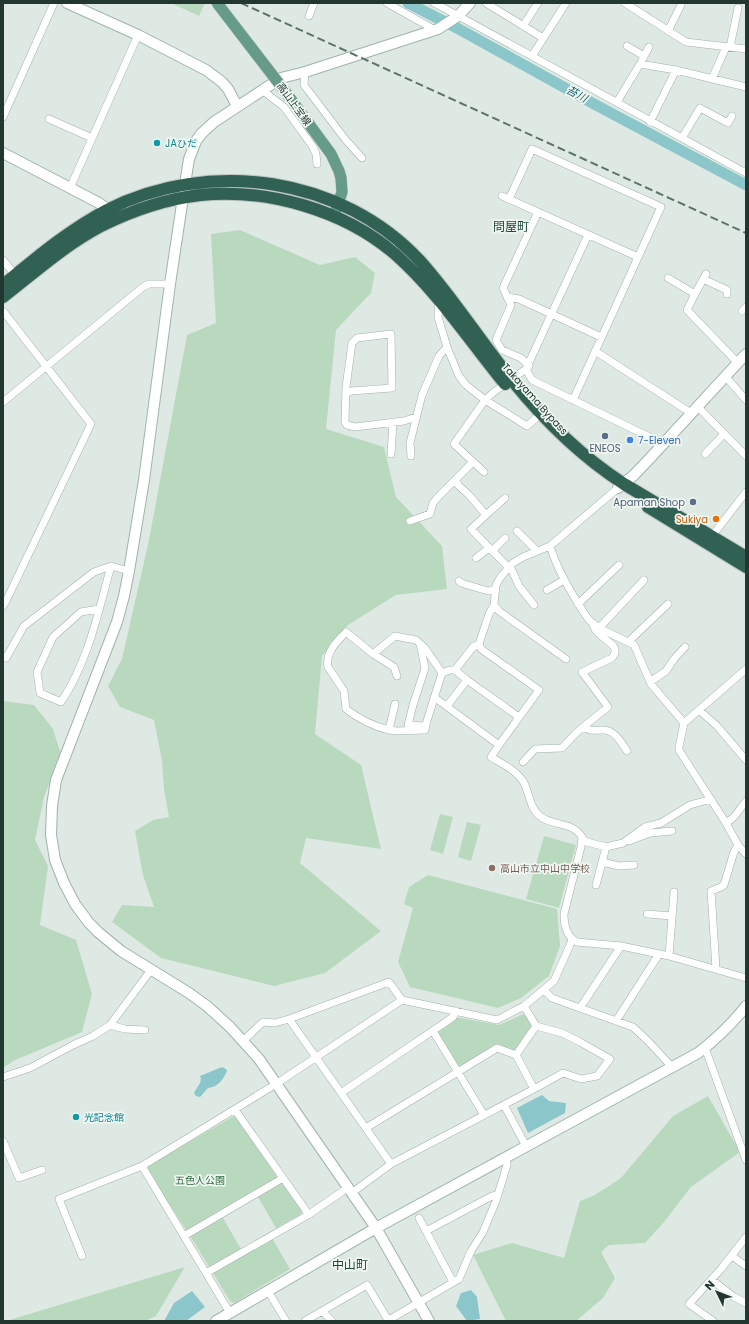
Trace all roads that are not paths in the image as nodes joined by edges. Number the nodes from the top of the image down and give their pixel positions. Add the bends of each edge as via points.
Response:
1 (54, 3) edge
2 (67, 3) edge
3 (217, 3) edge
4 (314, 3) edge
5 (387, 3) edge
6 (434, 3) edge
7 (470, 3) edge
8 (486, 3) edge
9 (538, 3) edge
10 (566, 3) edge
11 (625, 3) edge
12 (681, 5) dead end
13 (738, 8) dead end
14 (309, 16) dead end
15 (457, 17) junction
16 (523, 26) junction
17 (437, 30) junction
18 (668, 31) junction
19 (138, 35) junction
20 (543, 38) junction
21 (627, 46) dead end
22 (649, 46) dead end
23 (728, 47) junction
24 (746, 48) edge
25 (532, 56) junction
26 (644, 56) junction
27 (640, 64) junction
28 (676, 70) junction
29 (305, 72) junction
30 (712, 79) junction
31 (746, 87) edge
32 (262, 90) junction
33 (617, 102) junction
34 (237, 106) junction
35 (732, 116) dead end
36 (3, 117) edge
37 (49, 119) dead end
38 (650, 122) junction
39 (92, 138) junction
40 (682, 138) junction
41 (3, 153) edge
42 (362, 158) dead end
43 (317, 164) dead end
44 (746, 174) edge
45 (185, 184) junction
46 (70, 188) junction
47 (183, 198) junction
48 (338, 204) junction
49 (108, 210) junction
50 (538, 212) junction
51 (334, 216) junction
52 (588, 235) junction
53 (638, 257) junction
54 (3, 260) edge
55 (15, 275) junction
56 (668, 278) dead end
57 (170, 284) junction
58 (3, 285) edge
59 (694, 294) junction
60 (727, 294) dead end
61 (3, 297) edge
62 (507, 297) junction
63 (439, 300) junction
64 (3, 311) edge
65 (552, 315) junction
66 (601, 337) junction
67 (447, 347) junction
68 (595, 351) junction
69 (743, 360) edge
70 (47, 367) junction
71 (528, 367) junction
72 (726, 377) junction
73 (508, 382) junction
74 (346, 394) junction
75 (485, 400) junction
76 (573, 400) junction
77 (746, 400) edge
78 (3, 402) edge
79 (695, 410) junction
80 (416, 417) junction
81 (535, 419) junction
82 (393, 422) junction
83 (724, 434) junction
84 (664, 444) junction
85 (392, 454) dead end
86 (704, 454) dead end
87 (411, 456) dead end
88 (746, 456) edge
89 (473, 462) junction
90 (484, 472) dead end
91 (456, 480) junction
92 (621, 486) junction
93 (746, 492) edge
94 (505, 498) dead end
95 (486, 515) junction
96 (410, 521) dead end
97 (517, 531) dead end
98 (712, 536) junction
99 (504, 538) dead end
100 (550, 546) junction
101 (491, 550) junction
102 (537, 551) junction
103 (746, 557) edge
104 (476, 558) dead end
105 (619, 565) dead end
106 (111, 566) junction
107 (509, 567) junction
108 (746, 567) edge
109 (129, 571) junction
110 (564, 580) junction
111 (644, 580) dead end
112 (459, 581) dead end
113 (496, 590) junction
114 (547, 590) dead end
115 (578, 604) junction
116 (668, 604) dead end
117 (494, 605) junction
118 (534, 605) dead end
119 (3, 606) edge
120 (99, 608) junction
121 (593, 623) junction
122 (600, 627) junction
123 (628, 642) junction
124 (420, 644) junction
125 (478, 644) junction
126 (685, 648) dead end
127 (373, 654) junction
128 (3, 656) edge
129 (566, 659) dead end
130 (746, 669) edge
131 (455, 670) junction
132 (442, 673) junction
133 (397, 676) dead end
134 (467, 680) junction
135 (650, 682) junction
136 (434, 697) junction
137 (395, 704) dead end
138 (446, 706) junction
139 (699, 710) junction
140 (519, 717) junction
141 (684, 723) junction
142 (425, 726) junction
143 (584, 727) junction
144 (389, 730) junction
145 (499, 745) junction
146 (627, 750) dead end
147 (746, 760) edge
148 (523, 762) dead end
149 (711, 799) junction
150 (746, 801) edge
151 (726, 823) junction
152 (672, 831) dead end
153 (583, 840) junction
154 (623, 843) junction
155 (738, 845) junction
156 (606, 847) junction
157 (746, 854) edge
158 (602, 862) junction
159 (634, 865) dead end
160 (596, 885) dead end
161 (674, 892) dead end
162 (647, 914) dead end
163 (672, 916) junction
164 (572, 939) junction
165 (621, 946) junction
166 (659, 954) junction
167 (669, 956) junction
168 (716, 969) junction
169 (151, 970) junction
170 (746, 978) edge
171 (544, 990) junction
172 (402, 1000) junction
173 (524, 1006) junction
174 (746, 1006) edge
175 (580, 1008) junction
176 (456, 1011) junction
177 (289, 1018) junction
178 (616, 1021) junction
179 (110, 1025) junction
180 (536, 1026) junction
181 (145, 1030) dead end
182 (433, 1031) junction
183 (246, 1038) dead end
184 (705, 1048) junction
185 (516, 1055) junction
186 (316, 1057) junction
187 (672, 1067) junction
188 (458, 1071) junction
189 (3, 1078) edge
190 (276, 1084) junction
191 (534, 1089) junction
192 (341, 1092) junction
193 (504, 1105) junction
194 (235, 1110) junction
195 (484, 1116) junction
196 (366, 1128) junction
197 (3, 1141) edge
198 (526, 1146) junction
199 (506, 1157) junction
200 (746, 1160) edge
201 (391, 1164) junction
202 (142, 1166) junction
203 (42, 1170) dead end
204 (283, 1178) junction
205 (356, 1188) dead end
206 (343, 1191) dead end
207 (498, 1194) junction
208 (308, 1215) junction
209 (419, 1218) dead end
210 (376, 1228) junction
211 (426, 1232) junction
212 (184, 1236) junction
213 (746, 1237) edge
214 (82, 1256) dead end
215 (732, 1256) junction
216 (746, 1266) edge
217 (206, 1273) junction
218 (712, 1280) junction
219 (453, 1282) junction
220 (268, 1291) junction
221 (418, 1302) junction
222 (746, 1302) edge
223 (322, 1311) junction
224 (230, 1313) junction
225 (216, 1321) edge
226 (286, 1321) edge
227 (305, 1321) edge
228 (332, 1321) edge
229 (387, 1321) edge
230 (429, 1321) edge
231 (712, 1321) edge

1 - 36 street
2 - 19 street
3 - 48 main road, 高山上宝線, bridge via 331,154 341,178 342,192
4 - 14 street
5 - 17 street
6 - 15 street via 453,12
7 - 15 street
8 - 16 street
9 - 16 street
10 - 20 street
11 - 18 street
12 - 18 street
13 - 23 street
15 - 17 street
15 - 25 street
16 - 20 street
17 - 29 street
18 - 23 street via 686,42
19 - 34 street via 215,76 228,89
19 - 39 street
20 - 25 street
21 - 26 street
22 - 26 street
23 - 24 street
23 - 30 street
25 - 33 street
26 - 27 street
27 - 28 street
27 - 33 street
28 - 30 street
28 - 38 street
29 - 32 street via 282,78
29 - 42 street via 304,85
30 - 31 street
32 - 34 street
32 - 43 street via 279,103 301,130 313,147
33 - 38 street
34 - 45 street via 207,128 196,141
35 - 40 street via 728,123 700,108
37 - 39 street
38 - 40 street
39 - 46 street
40 - 44 street
41 - 46 street
45 - 47 street
45 - 48 highway, Takayama Bypass via 219,181 255,182 292,188
45 - 49 highway, Takayama Bypass via 138,197
46 - 49 street
47 - 51 highway, Takayama Bypass via 215,194 248,195 286,201
47 - 57 street
47 - 61 highway, Takayama Bypass via 131,213 89,233
48 - 51 main road, 高山上宝線
48 - 73 highway, Takayama Bypass via 371,221 420,261 447,294
49 - 55 highway, Takayama Bypass via 68,233
50 - 52 street
50 - 53 street via 506,198 532,149 661,207
50 - 62 street via 503,288
51 - 63 highway, Takayama Bypass via 364,232 395,254
52 - 53 street
52 - 65 street
53 - 66 street
54 - 55 street
55 - 58 highway, Takayama Bypass
56 - 59 street
57 - 70 street via 149,284 143,287
57 - 109 street
59 - 60 street via 704,276 727,290
59 - 69 street via 687,310
62 - 65 street via 519,299
62 - 71 street via 511,305 496,340 502,350 520,358
63 - 67 street via 438,317
63 - 73 highway, Takayama Bypass
64 - 70 street
65 - 66 street
65 - 71 street
66 - 68 street
67 - 75 street via 466,385
67 - 80 street via 439,356 422,395
68 - 76 street
68 - 79 street
69 - 72 street
70 - 78 street
70 - 119 street via 91,424
71 - 73 street
71 - 76 street via 532,380
72 - 77 street
72 - 79 street
73 - 75 street
73 - 81 highway, Takayama Bypass
73 - 92 highway, Takayama Bypass via 559,433
74 - 74 street via 352,344 357,338 391,334 392,388 351,391
74 - 82 street via 347,425 355,427
75 - 81 street via 527,426
75 - 89 street via 454,444
76 - 84 street
79 - 83 street
79 - 84 street
80 - 82 street
80 - 87 street via 410,443
81 - 92 highway, Takayama Bypass via 587,468
82 - 85 street
83 - 86 street
83 - 88 street
84 - 92 street
89 - 90 street
89 - 91 street
91 - 95 street
91 - 96 street via 433,503 430,514
92 - 98 highway, Takayama Bypass
92 - 100 street
92 - 108 highway, Takayama Bypass
93 - 98 street
94 - 95 street
95 - 101 street via 471,528
97 - 102 street
98 - 103 highway, Takayama Bypass
99 - 101 street
100 - 102 street
100 - 110 street
101 - 104 street
101 - 107 street
102 - 107 street
105 - 115 street
106 - 109 street
106 - 120 street
106 - 128 street via 94,572 24,626 6,658
107 - 113 street via 496,585
107 - 118 street via 519,586
109 - 169 street via 117,622 56,780 51,835 59,872 69,894 89,923 109,942
110 - 114 street
110 - 115 street
111 - 122 street
112 - 113 street via 488,591
113 - 117 street
115 - 121 street
116 - 123 street
117 - 125 street
117 - 129 street via 498,611
120 - 120 street via 85,656 68,692 61,702 40,693 37,672 53,637 81,612
121 - 122 street
121 - 143 street via 593,629 613,645 615,651 612,658 582,672 608,707
122 - 123 street
123 - 135 street via 634,645
124 - 127 street via 416,640 395,636
124 - 132 street
124 - 142 street via 425,668 408,725
125 - 131 street
125 - 140 street via 481,649 539,690
126 - 135 street via 666,672
127 - 133 street via 394,667
127 - 144 street via 346,632 330,651 327,663 344,691 346,709 368,723
130 - 139 street
131 - 132 street
131 - 134 street
132 - 136 street
134 - 138 street
134 - 140 street
135 - 141 street
136 - 138 street
136 - 142 street
137 - 144 street
138 - 145 street
139 - 141 street
139 - 147 street via 717,726
140 - 145 street
141 - 149 street via 679,750
142 - 144 street via 425,730
143 - 146 street via 592,731 604,730 612,733
143 - 148 street via 562,748 535,750
145 - 153 street via 491,757 520,776 538,814 549,821 575,829
149 - 151 street
149 - 154 street via 690,805 661,823 645,827
150 - 151 street
151 - 155 street
152 - 154 street via 650,833
153 - 156 street
153 - 164 street via 564,914 567,931
154 - 156 street
155 - 157 street
155 - 168 street via 724,885 711,891
156 - 158 street
158 - 159 street via 619,866
158 - 160 street
161 - 163 street
162 - 163 street
163 - 167 street
164 - 165 street via 577,942
164 - 171 street via 554,981
165 - 166 street
165 - 175 street
166 - 167 street
166 - 178 street
167 - 168 street
168 - 170 street
169 - 179 street
169 - 190 street via 218,1016 256,1055
171 - 173 street
171 - 175 street via 552,998
172 - 176 street
172 - 177 street via 389,982
172 - 186 street
173 - 176 street via 497,1020
173 - 180 street
174 - 184 street
175 - 178 street
176 - 182 street via 453,1017
177 - 183 street via 275,1023 263,1022
177 - 186 street
178 - 187 street via 633,1026
179 - 181 street
179 - 189 street via 30,1068
180 - 185 street
180 - 191 street via 562,1033 610,1059 597,1076 581,1079 563,1073
182 - 188 street
182 - 192 street
184 - 187 street
184 - 200 street
185 - 188 street via 496,1048
185 - 191 street
186 - 190 street
186 - 192 street
187 - 198 street
188 - 195 street
188 - 196 street
190 - 194 street
190 - 210 street
191 - 193 street
192 - 196 street
193 - 195 street
193 - 198 street
194 - 202 street
194 - 204 street
195 - 201 street
196 - 201 street
197 - 203 street via 19,1178
198 - 199 street
199 - 207 street via 507,1165
199 - 210 street
201 - 205 street
202 - 212 street
202 - 214 street via 58,1199
204 - 208 street
204 - 212 street
206 - 208 street
207 - 211 street
207 - 219 street via 483,1232 471,1251 459,1279
208 - 217 street
209 - 211 street
210 - 220 street
210 - 221 street
211 - 219 street
212 - 217 street
213 - 215 street
215 - 216 street
215 - 218 street
217 - 224 street
218 - 222 street via 734,1297
218 - 231 street via 690,1304
219 - 221 street
220 - 224 street
220 - 226 street
221 - 229 street
221 - 230 street
223 - 227 street
223 - 228 street
223 - 229 street via 367,1285
224 - 225 street

